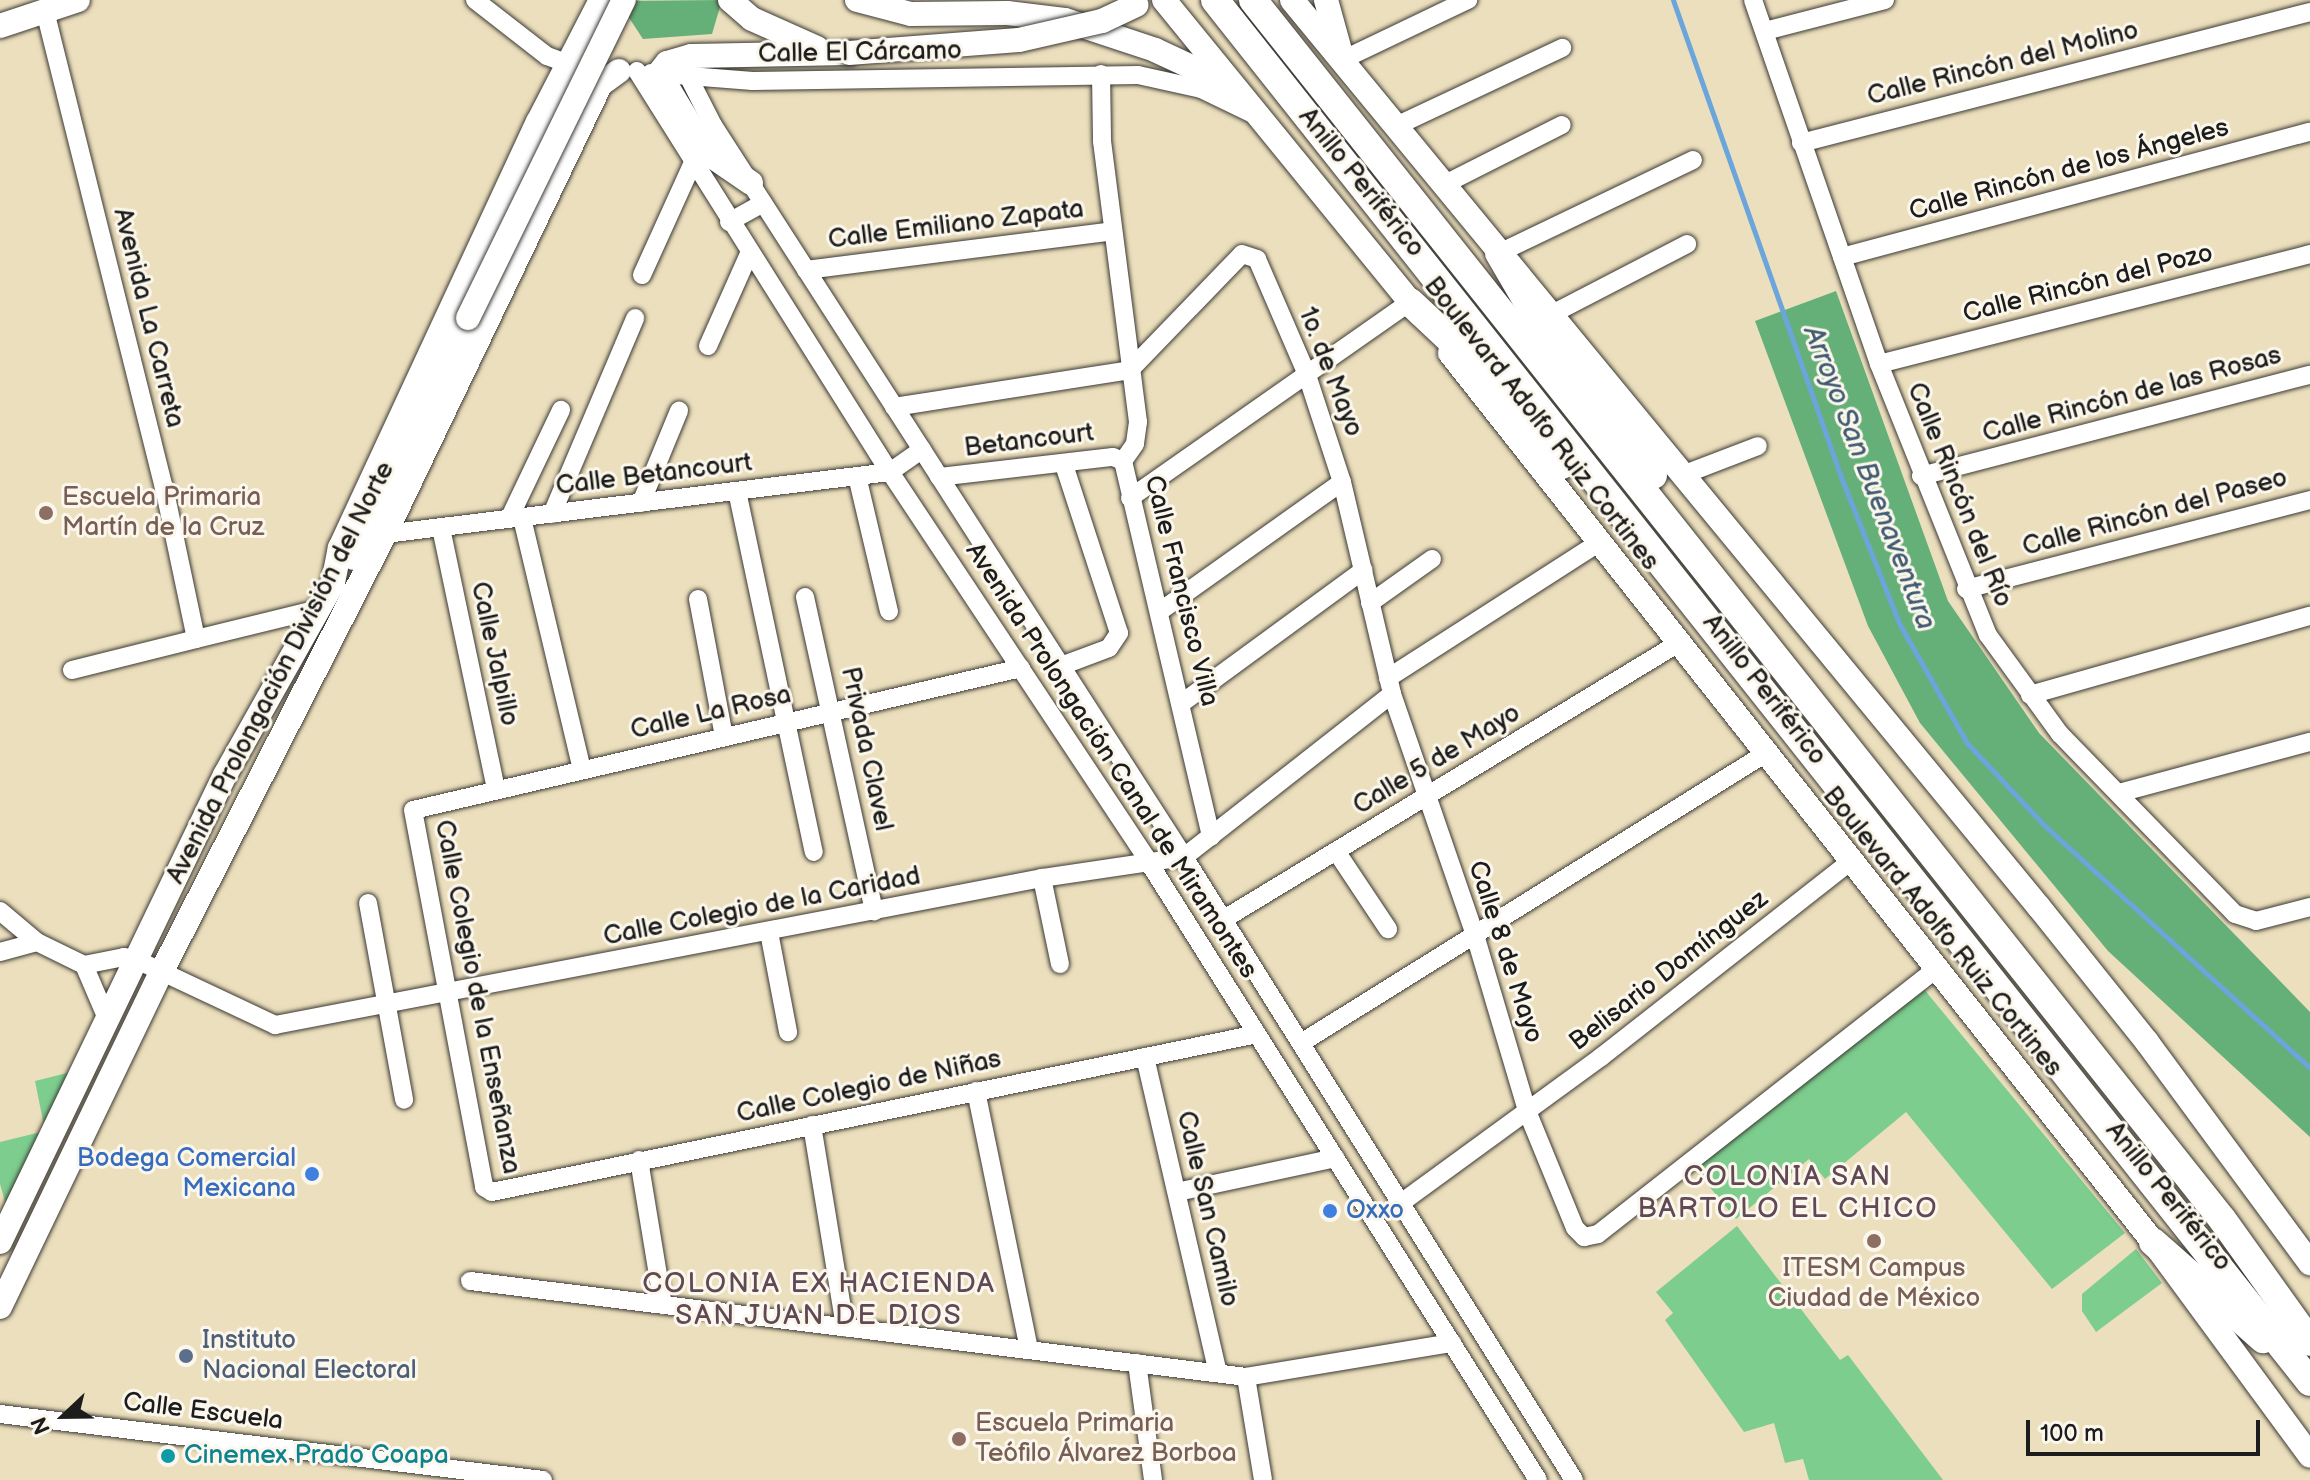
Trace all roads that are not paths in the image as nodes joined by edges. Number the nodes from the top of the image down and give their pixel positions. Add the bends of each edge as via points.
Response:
1 (78, 0) edge
2 (475, 0) edge
3 (601, 0) edge
4 (624, 0) edge
5 (730, 0) edge
6 (857, 0) edge
7 (907, 0) edge
8 (1144, 0) edge
9 (1164, 0) edge
10 (1215, 0) edge
11 (1253, 0) edge
12 (1326, 0) edge
13 (1468, 0) edge
14 (1753, 0) edge
15 (1885, 0) edge
16 (1295, 2) edge
17 (745, 9) edge
18 (45, 11) junction
19 (2310, 12) edge
20 (971, 15) junction
21 (0, 26) edge
22 (1765, 31) junction
23 (1562, 48) dead end
24 (844, 54) junction
25 (1342, 60) junction
26 (566, 64) junction
27 (638, 72) junction
28 (1101, 74) junction
29 (688, 76) junction
30 (1235, 88) junction
31 (552, 93) junction
32 (587, 112) junction
33 (1259, 117) junction
34 (1562, 125) dead end
35 (1394, 127) junction
36 (2310, 132) edge
37 (1801, 143) junction
38 (1693, 160) dead end
39 (692, 165) junction
40 (1443, 185) junction
41 (757, 193) junction
42 (729, 222) junction
43 (1113, 231) junction
44 (1687, 244) dead end
45 (1499, 253) junction
46 (749, 254) junction
47 (2310, 254) edge
48 (1842, 257) junction
49 (806, 270) junction
50 (642, 275) dead end
51 (1410, 302) junction
52 (1554, 313) junction
53 (635, 318) dead end
54 (708, 346) dead end
55 (1879, 364) junction
56 (1130, 370) junction
57 (1306, 372) junction
58 (2310, 375) edge
59 (894, 407) junction
60 (561, 410) dead end
61 (679, 411) dead end
62 (1758, 446) dead end
63 (922, 450) junction
64 (1123, 461) junction
65 (1064, 465) junction
66 (890, 472) junction
67 (1685, 474) junction
68 (857, 476) junction
69 (1921, 476) junction
70 (939, 477) junction
71 (1342, 482) junction
72 (737, 491) junction
73 (1130, 498) junction
74 (2310, 500) edge
75 (641, 503) junction
76 (552, 514) junction
77 (516, 518) junction
78 (441, 528) junction
79 (385, 534) junction
80 (1597, 544) junction
81 (1432, 559) dead end
82 (1664, 565) junction
83 (1364, 570) junction
84 (333, 583) junction
85 (1966, 589) junction
86 (805, 597) dead end
87 (698, 599) dead end
88 (1731, 601) junction
89 (1370, 603) junction
90 (315, 610) junction
91 (889, 611) dead end
92 (1159, 612) junction
93 (2310, 616) edge
94 (196, 639) junction
95 (1677, 644) junction
96 (1061, 666) junction
97 (1021, 668) junction
98 (72, 670) dead end
99 (1390, 686) junction
100 (2030, 695) junction
101 (1182, 703) junction
102 (832, 711) junction
103 (786, 722) junction
104 (724, 736) junction
105 (2310, 742) edge
106 (1763, 755) junction
107 (229, 767) junction
108 (582, 770) junction
109 (256, 787) junction
110 (496, 790) junction
111 (2119, 793) junction
112 (1427, 797) junction
113 (413, 810) joint
114 (1211, 837) junction
115 (1336, 851) junction
116 (814, 852) dead end
117 (1184, 857) junction
118 (1146, 858) junction
119 (1850, 862) junction
120 (1042, 878) junction
121 (368, 903) dead end
122 (2310, 907) edge
123 (0, 911) edge
124 (874, 912) junction
125 (1224, 919) junction
126 (1388, 929) dead end
127 (769, 932) junction
128 (1475, 935) junction
129 (37, 942) junction
130 (0, 952) edge
131 (137, 960) junction
132 (1060, 964) dead end
133 (84, 965) junction
134 (1937, 968) junction
135 (162, 971) junction
136 (445, 996) junction
137 (388, 1006) junction
138 (105, 1026) junction
139 (788, 1032) dead end
140 (1257, 1034) junction
141 (1301, 1043) junction
142 (126, 1044) junction
143 (1145, 1057) junction
144 (88, 1062) junction
145 (110, 1076) junction
146 (976, 1091) junction
147 (404, 1100) dead end
148 (1527, 1111) junction
149 (812, 1125) junction
150 (1335, 1158) junction
151 (639, 1160) junction
152 (492, 1192) joint
153 (1177, 1192) junction
154 (1401, 1203) junction
155 (1, 1237) edge
156 (2153, 1242) junction
157 (2310, 1263) edge
158 (470, 1281) dead end
159 (663, 1305) junction
160 (0, 1307) edge
161 (845, 1327) junction
162 (2310, 1342) edge
163 (1452, 1343) junction
164 (1029, 1350) junction
165 (1137, 1363) junction
166 (1218, 1373) junction
167 (1246, 1377) junction
168 (2309, 1380) edge
169 (0, 1414) edge
170 (2310, 1456) edge
171 (543, 1480) edge
172 (1153, 1480) edge
173 (1263, 1480) edge
174 (1538, 1480) edge
175 (1574, 1480) edge

1 - 18 main road
2 - 26 street, Calle El Cárcamo via 534,47
3 - 26 main road, Avenida Prolongación División del Norte
4 - 84 main road, bridge via 356,557
5 - 17 main road
6 - 20 main road via 911,14
7 - 20 main road
8 - 24 main road, bridge via 1102,21 1046,35
9 - 30 main road, Boulevard Adolfo Ruiz Cortines
10 - 82 highway, Anillo Periférico
11 - 88 highway, Anillo Periférico
12 - 25 main road
13 - 25 street
14 - 22 street, Calle Rincón del Río
15 - 22 street
16 - 25 main road
17 - 24 main road
18 - 21 main road
18 - 94 street, Avenida La Carreta via 164,487
19 - 37 street, Calle Rincón del Molino
20 - 30 main road via 1065,20 1155,50
22 - 37 street, Calle Rincón del Río
23 - 35 street
24 - 27 main road via 691,56
25 - 35 main road
26 - 27 street, Calle El Cárcamo
26 - 31 main road, Avenida Prolongación División del Norte
27 - 29 street, Calle El Cárcamo
27 - 32 main road, Avenida Prolongación División del Norte via 601,84
27 - 39 street, Avenida Prolongación Canal de Miramontes
27 - 41 main road via 707,153
28 - 29 street, Calle El Cárcamo via 753,81
28 - 33 street, Calle El Cárcamo via 1180,83
28 - 43 street, Calle Francisco Villa
29 - 41 street, Avenida Prolongación Canal de Miramontes
30 - 33 main road, Boulevard Adolfo Ruiz Cortines
31 - 32 main road via 571,93
31 - 84 main road, Avenida Prolongación División del Norte via 340,548
32 - 79 main road, Avenida Prolongación División del Norte
33 - 51 main road, Boulevard Adolfo Ruiz Cortines
34 - 40 street
35 - 40 main road
36 - 48 street, Calle Rincón de los Ángeles
37 - 48 street, Calle Rincón del Río
38 - 45 street
39 - 42 street, Avenida Prolongación Canal de Miramontes
39 - 50 street
40 - 45 main road
41 - 42 street
41 - 49 street, Avenida Prolongación Canal de Miramontes
42 - 46 street, Avenida Prolongación Canal de Miramontes
43 - 49 street, Calle Emiliano Zapata
43 - 56 street, Calle Francisco Villa
44 - 52 street
45 - 52 main road
45 - 88 highway via 1531,308 1688,524
46 - 54 street
46 - 66 street, Avenida Prolongación Canal de Miramontes
47 - 55 street, Calle Rincón del Pozo
48 - 55 street, Calle Rincón del Río
49 - 59 street, Avenida Prolongación Canal de Miramontes
51 - 57 street
51 - 80 main road, Boulevard Adolfo Ruiz Cortines
51 - 82 highway via 1475,363 1590,497
52 - 67 main road
53 - 76 street
55 - 69 street, Calle Rincón del Río
56 - 57 street, 1o. de Mayo via 1242,254 1249,254 1257,259
56 - 59 street
56 - 64 street, Calle Francisco Villa via 1138,422 1135,444
57 - 71 street, 1o. de Mayo
57 - 73 street
58 - 69 street, Calle Rincón de las Rosas
59 - 63 street, Avenida Prolongación Canal de Miramontes
60 - 77 street
61 - 75 street
62 - 67 street
63 - 66 street, Calle Betancourt
63 - 70 street, Avenida Prolongación Canal de Miramontes
64 - 65 street, Betancourt via 1113,457
64 - 73 street, Calle Francisco Villa
65 - 70 street, Betancourt
65 - 96 street via 1119,633 1109,648
66 - 68 street, Calle Betancourt
66 - 97 street, Avenida Prolongación Canal de Miramontes
67 - 157 main road via 2147,1042
68 - 72 street, Calle Betancourt
68 - 91 street
69 - 85 street, Calle Rincón del Río
70 - 96 street, Avenida Prolongación Canal de Miramontes
71 - 83 street, 1o. de Mayo
71 - 92 street
72 - 75 street, Calle Betancourt
72 - 103 street
73 - 92 street, Calle Francisco Villa
74 - 85 street, Calle Rincón del Paseo
75 - 76 street, Calle Betancourt
76 - 77 street, Calle Betancourt
77 - 78 street, Calle Betancourt
77 - 108 street
78 - 79 street, Calle Betancourt
78 - 110 street, Calle Jalpillo
79 - 109 main road, Avenida Prolongación División del Norte
80 - 95 main road, Boulevard Adolfo Ruiz Cortines
80 - 99 street
81 - 89 street
82 - 168 highway, Anillo Periférico
83 - 89 street, 1o. de Mayo
83 - 101 street
84 - 90 main road, Avenida Prolongación División del Norte
85 - 100 street, Calle Rincón del Río via 1988,635
86 - 102 street, Privada Clavel
87 - 104 street
88 - 162 highway, Anillo Periférico via 2222,1219
89 - 99 street, 1o. de Mayo
90 - 94 street
90 - 107 main road, Avenida Prolongación División del Norte
92 - 101 street, Calle Francisco Villa
93 - 100 street
94 - 98 street
95 - 106 main road, Boulevard Adolfo Ruiz Cortines
95 - 112 street, Calle 5 de Mayo
96 - 117 street, Avenida Prolongación Canal de Miramontes
97 - 102 street, Calle La Rosa
97 - 118 street, Avenida Prolongación Canal de Miramontes
99 - 112 street, Calle 8 de Mayo
99 - 114 street
100 - 111 street, Calle Rincón del Río
101 - 114 street, Calle Francisco Villa
102 - 103 street, Calle La Rosa
102 - 124 street, Privada Clavel
103 - 104 street, Calle La Rosa
103 - 116 street
104 - 108 street, Calle La Rosa
105 - 111 street
106 - 119 main road, Boulevard Adolfo Ruiz Cortines
106 - 128 street
107 - 109 main road
107 - 131 main road, Avenida Prolongación División del Norte
108 - 110 street, Calle La Rosa
109 - 135 main road, Avenida Prolongación División del Norte
110 - 113 street, Calle La Rosa
111 - 122 street, Calle Rincón del Río via 2235,914 2256,921
112 - 115 street, Calle 5 de Mayo
112 - 128 street, Calle 8 de Mayo
113 - 136 street, Calle Colegio de la Enseñanza
114 - 117 street
115 - 125 street, Calle 5 de Mayo
115 - 126 street
117 - 118 street, Calle Colegio de la Caridad
117 - 125 street, Avenida Prolongación Canal de Miramontes
118 - 120 street, Calle Colegio de la Caridad
118 - 140 street, Avenida Prolongación Canal de Miramontes
119 - 134 main road, Boulevard Adolfo Ruiz Cortines
119 - 148 street, Belisario Domínguez
120 - 124 street, Calle Colegio de la Caridad
120 - 132 street
121 - 137 street
123 - 129 street
124 - 127 street, Calle Colegio de la Caridad
125 - 141 street, Avenida Prolongación Canal de Miramontes
127 - 136 street, Calle Colegio de la Caridad
127 - 139 street
128 - 141 street
128 - 148 street, Calle 8 de Mayo
129 - 130 street
129 - 133 street
131 - 133 street via 124,957
131 - 135 street, Calle Colegio de la Caridad
131 - 138 main road, Avenida Prolongación División del Norte
133 - 138 street
134 - 148 street, Calle 8 de Mayo via 1598,1234 1584,1237 1575,1228
134 - 156 main road, Boulevard Adolfo Ruiz Cortines
135 - 137 street, Calle Colegio de la Caridad via 275,1025
135 - 142 main road, Avenida Prolongación División del Norte
136 - 137 street, Calle Colegio de la Caridad
136 - 152 street, Calle Colegio de la Enseñanza via 481,1178
137 - 147 street
138 - 142 main road via 110,1046
138 - 144 main road, Avenida Prolongación División del Norte
140 - 143 street, Calle Colegio de Niñas
140 - 150 street, Avenida Prolongación Canal de Miramontes
141 - 154 street, Avenida Prolongación Canal de Miramontes
142 - 145 main road, Avenida Prolongación División del Norte
143 - 146 street, Calle Colegio de Niñas
143 - 153 street, Calle San Camilo
144 - 145 main road via 103,1060
144 - 155 main road, Avenida Prolongación División del Norte
145 - 160 main road, Avenida Prolongación División del Norte
146 - 149 street, Calle Colegio de Niñas
146 - 164 street
148 - 154 street, Belisario Domínguez
149 - 151 street, Calle Colegio de Niñas
149 - 161 street
150 - 153 street
150 - 163 street, Avenida Prolongación Canal de Miramontes
151 - 152 street, Calle Colegio de Niñas
151 - 159 street
153 - 166 street, Calle San Camilo
154 - 175 street, Avenida Prolongación Canal de Miramontes
156 - 168 highway
156 - 170 main road, Boulevard Adolfo Ruiz Cortines
158 - 159 street
159 - 161 street
161 - 164 street
163 - 167 street
163 - 174 street, Avenida Prolongación Canal de Miramontes
164 - 165 street
165 - 166 street
165 - 172 street
166 - 167 street
167 - 173 street
169 - 171 street, Calle Escuela

